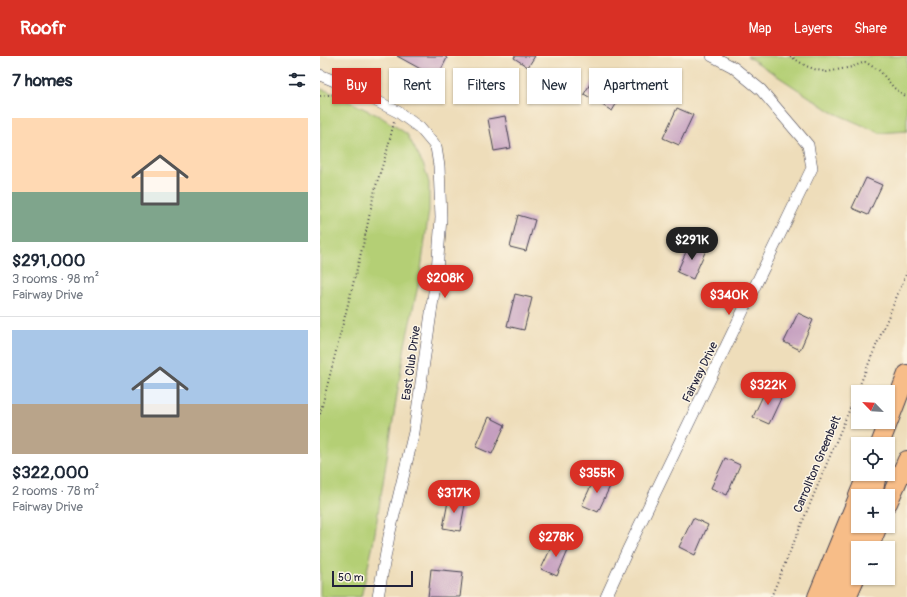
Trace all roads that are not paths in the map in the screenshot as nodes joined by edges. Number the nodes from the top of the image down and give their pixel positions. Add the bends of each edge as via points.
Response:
1 (712, 56) edge
2 (320, 75) edge
3 (907, 374) edge
4 (883, 437) edge
5 (907, 460) edge
6 (894, 489) edge
7 (851, 514) edge
8 (859, 533) edge
9 (852, 585) edge
10 (855, 585) edge
11 (378, 597) edge
12 (606, 597) edge
13 (817, 597) edge
14 (832, 597) edge
15 (847, 597) edge
16 (852, 597) edge

1 - 12 street, Fairway Drive via 733,67 761,90 808,145 812,168
2 - 11 street, East Club Drive via 398,112 420,128 436,147 439,166 441,218 437,272 414,432 389,536
3 - 4 main road
5 - 6 main road
7 - 13 main road
8 - 14 main road
9 - 15 main road
10 - 16 main road

